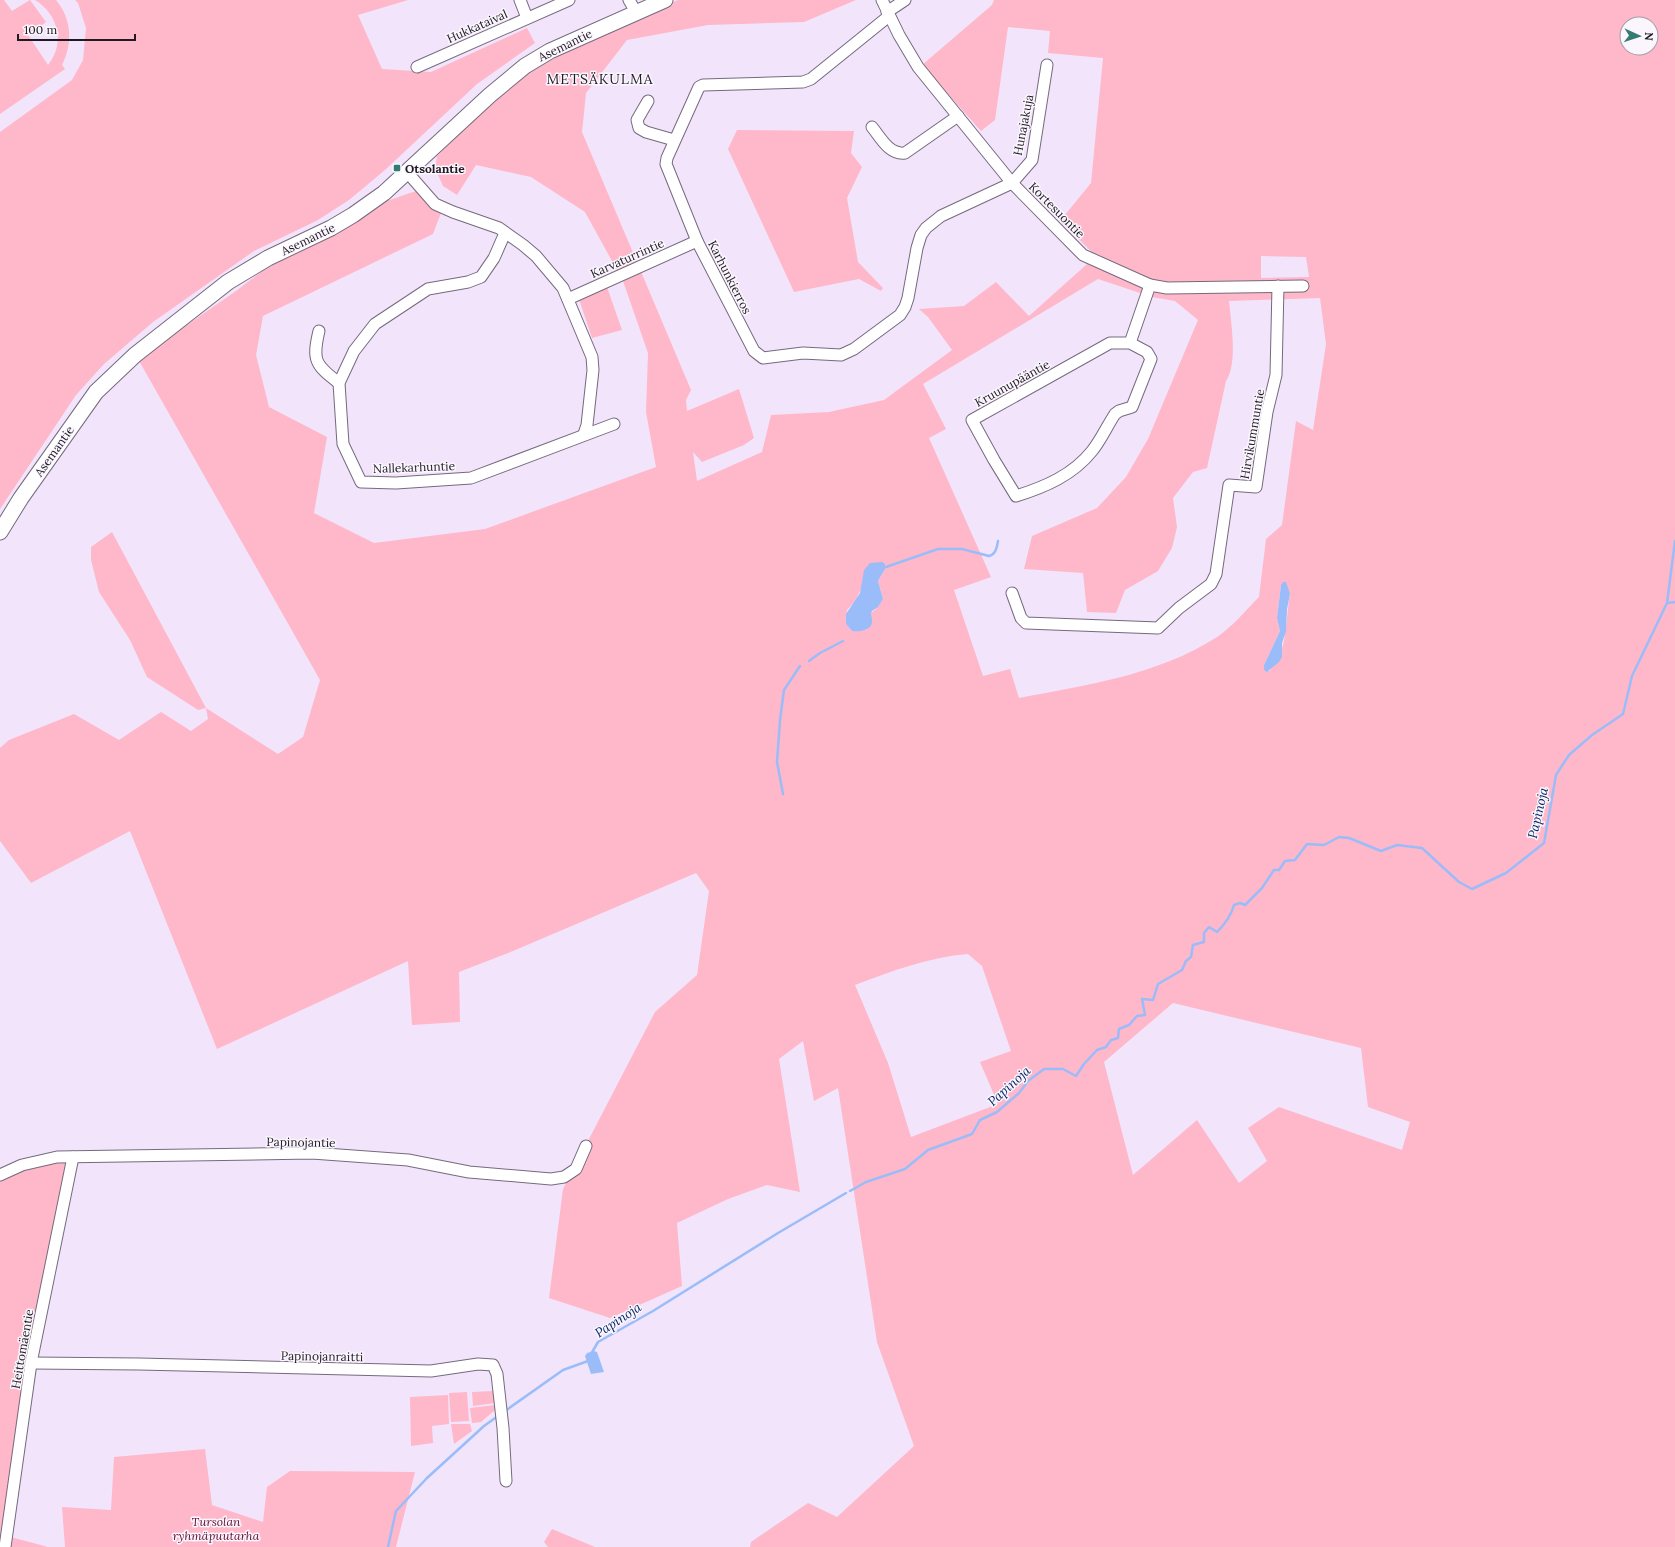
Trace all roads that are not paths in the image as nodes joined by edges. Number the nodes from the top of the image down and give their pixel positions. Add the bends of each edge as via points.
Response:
1 (520, 0) edge
2 (569, 0) edge
3 (665, 0) edge
4 (882, 0) edge
5 (905, 0) edge
6 (632, 6) edge
7 (888, 14) junction
8 (527, 18) junction
9 (1047, 65) dead end
10 (417, 67) dead end
11 (648, 101) dead end
12 (958, 116) junction
13 (872, 127) dead end
14 (674, 140) junction
15 (406, 172) junction
16 (1012, 182) junction
17 (505, 233) junction
18 (697, 241) junction
19 (1150, 285) junction
20 (1278, 286) junction
21 (1303, 286) dead end
22 (568, 299) junction
23 (319, 331) dead end
24 (1130, 343) junction
25 (339, 383) junction
26 (614, 424) dead end
27 (584, 434) junction
28 (0, 532) edge
29 (1012, 593) dead end
30 (586, 1146) dead end
31 (73, 1158) junction
32 (0, 1175) edge
33 (31, 1363) junction
34 (506, 1481) dead end
35 (5, 1547) edge

1 - 8 street
2 - 8 street, Hukkataival
3 - 6 main road, Asemantie
4 - 7 street, Kortesuontie
5 - 7 street
6 - 15 main road, Asemantie via 525,66
7 - 12 street, Kortesuontie via 918,68
7 - 14 street, Karhunkierros via 811,79 803,82 699,87
8 - 10 street, Hukkataival
9 - 16 street, Hunajakuja via 1032,160
11 - 14 street via 637,120 639,128
12 - 13 street via 905,153 898,154 892,152
12 - 16 street, Kortesuontie
14 - 18 street, Karhunkierros via 666,164
15 - 17 street via 434,204 499,228
15 - 28 main road, Asemantie via 354,215 268,258 228,282 110,377 96,392
16 - 18 street, Karhunkierros via 940,216 926,228 917,248 905,307 900,315 841,355 802,353 763,358 758,355 737,320
16 - 19 street, Kortesuontie via 1083,255
17 - 22 street via 536,256 563,288
17 - 25 street, Nallekarhuntie via 494,258 481,277 468,282 428,289 375,324 354,351
18 - 22 street, Karvaturrintie
19 - 20 street, Kortesuontie via 1167,288
19 - 24 street
20 - 21 street, Kortesuontie
20 - 29 street, Hirvikummuntie via 1276,375 1267,412 1256,487 1229,484 1216,574 1211,584 1158,628 1026,623 1021,618
22 - 27 street via 592,357 593,370
23 - 25 street via 315,347 316,363
24 - 24 street, Kruunupääntie via 1110,343 972,420 1016,496 1054,482 1081,464 1093,450 1115,414 1132,408 1151,359 1148,352
25 - 27 street, Nallekarhuntie via 343,444 362,482 396,483 471,478
26 - 27 street
30 - 31 street, Papinojantie via 576,1170 564,1177 551,1179 469,1172 408,1160 312,1153
31 - 32 street, Papinojantie via 57,1157 22,1165
31 - 33 street, Heittomäentie
33 - 34 street, Papinojanraitti via 431,1371 478,1364 493,1365 497,1374
33 - 35 street, Heittomäentie

